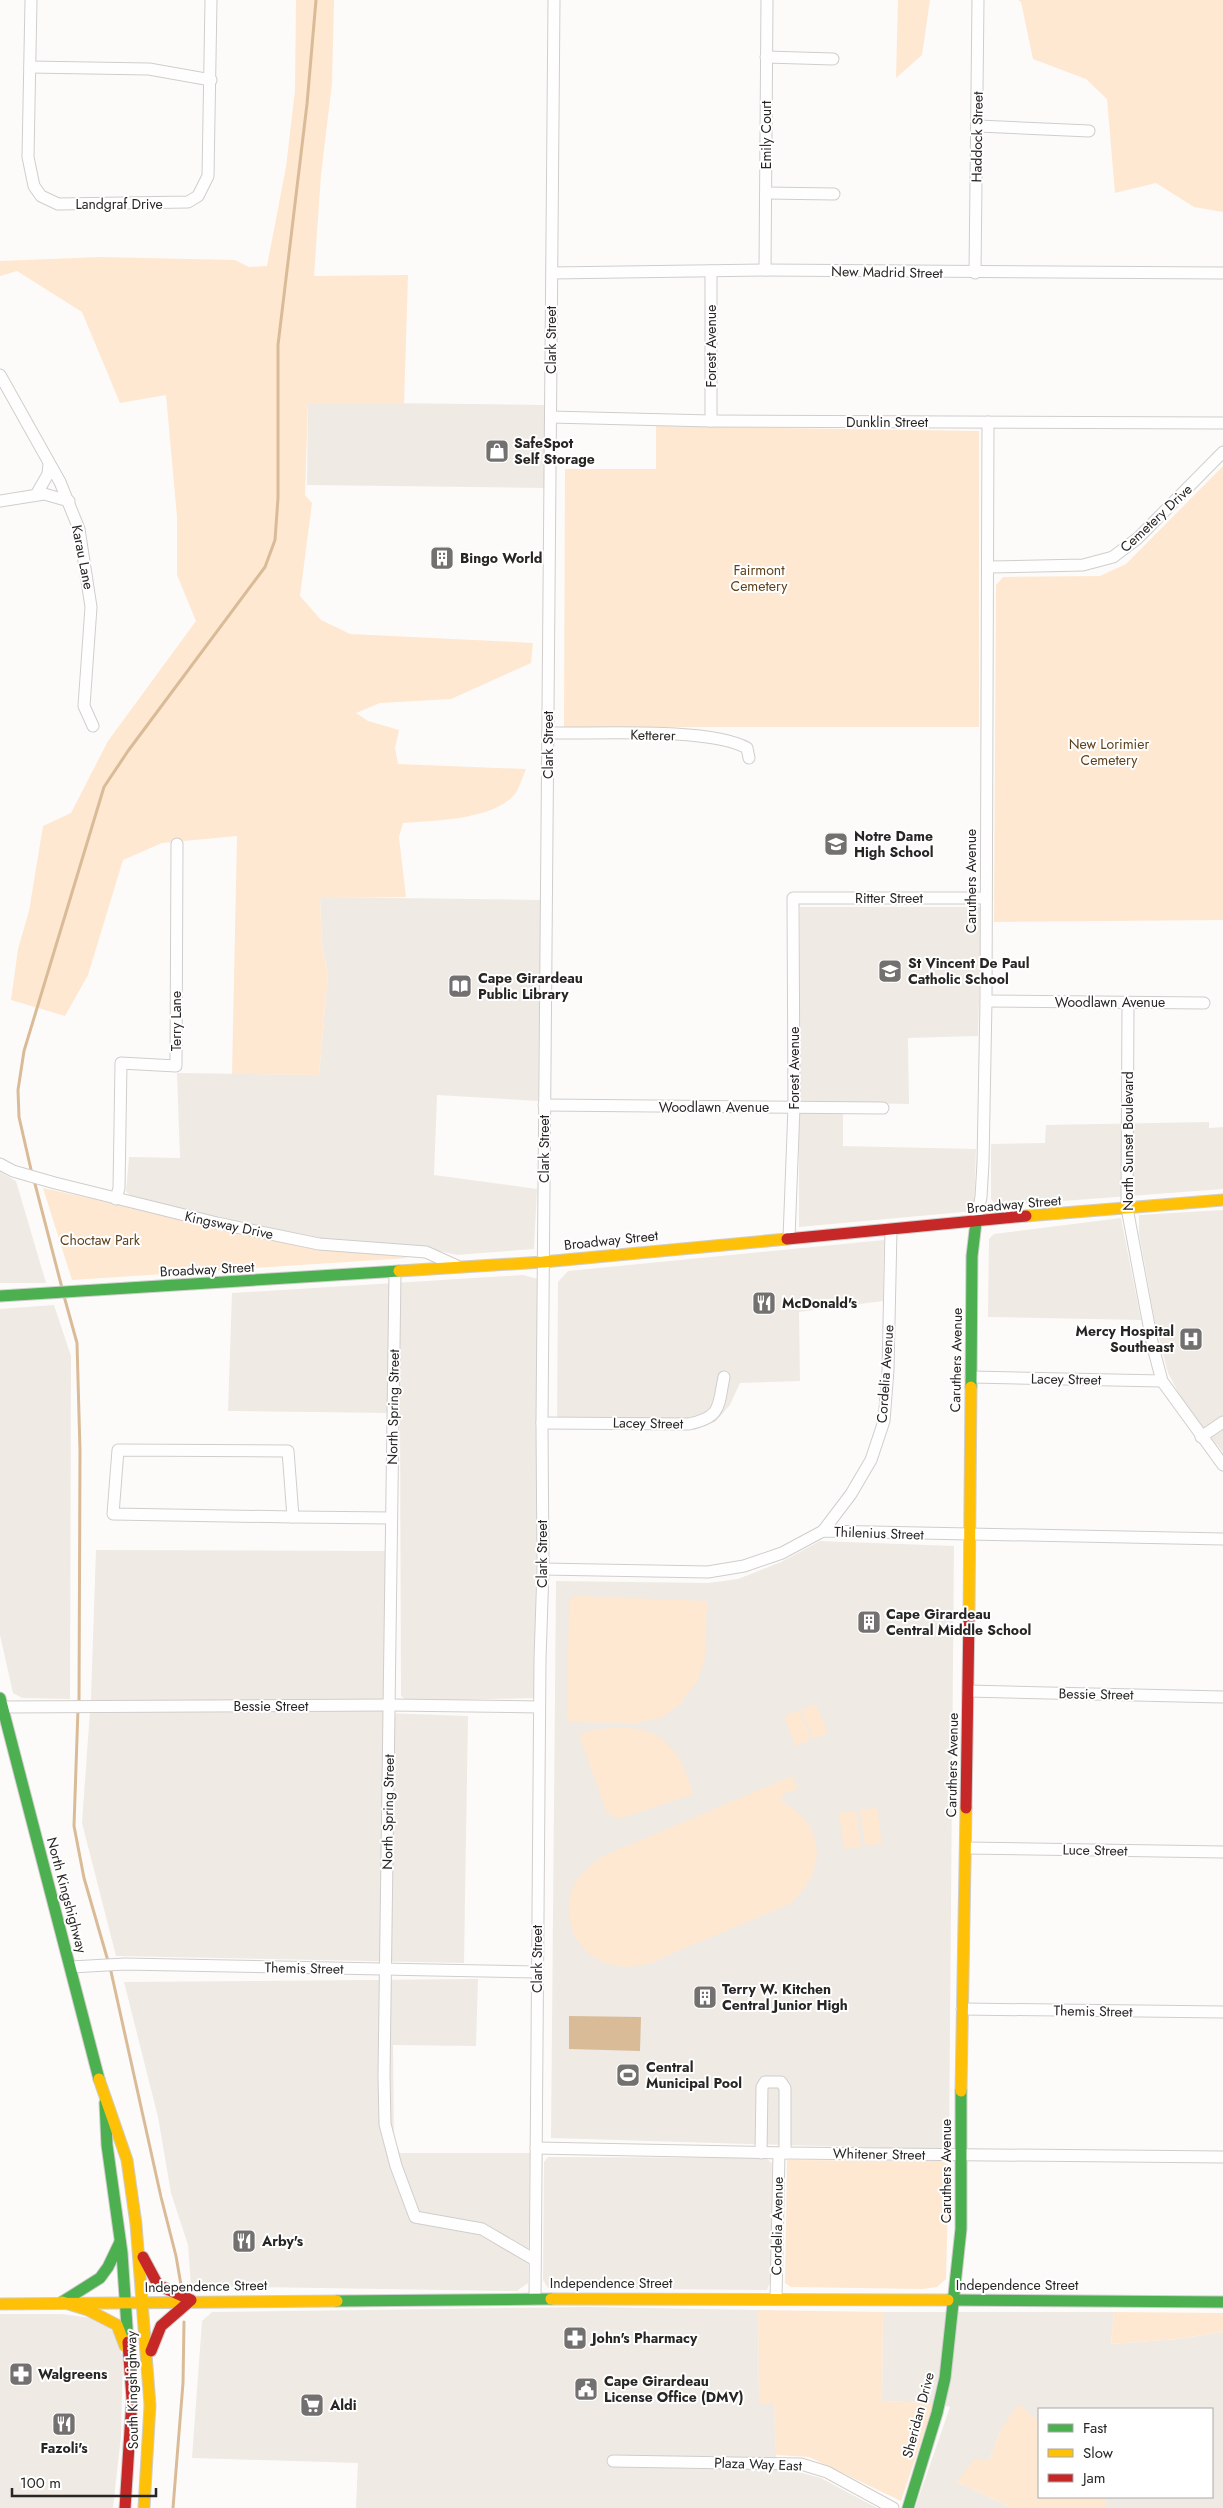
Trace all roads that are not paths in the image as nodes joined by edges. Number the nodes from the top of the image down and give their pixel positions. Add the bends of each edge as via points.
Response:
1 (31, 0) edge
2 (211, 0) edge
3 (554, 0) edge
4 (767, 0) edge
5 (978, 0) edge
6 (766, 57) junction
7 (833, 58) dead end
8 (30, 67) junction
9 (211, 80) junction
10 (978, 126) junction
11 (1089, 131) dead end
12 (766, 193) junction
13 (834, 194) dead end
14 (766, 270) junction
15 (711, 271) junction
16 (552, 273) junction
17 (975, 273) junction
18 (1223, 273) edge
19 (0, 376) edge
20 (551, 417) junction
21 (711, 421) junction
22 (988, 422) junction
23 (1223, 423) edge
24 (1223, 452) edge
25 (49, 464) junction
26 (36, 494) junction
27 (0, 501) edge
28 (69, 501) junction
29 (988, 566) junction
30 (93, 726) dead end
31 (548, 734) junction
32 (749, 758) dead end
33 (177, 844) dead end
34 (793, 898) joint
35 (986, 898) junction
36 (986, 1001) junction
37 (1128, 1003) junction
38 (1204, 1003) dead end
39 (544, 1105) junction
40 (794, 1107) junction
41 (883, 1108) dead end
42 (0, 1164) edge
43 (116, 1199) junction
44 (1223, 1200) edge
45 (1127, 1208) junction
46 (976, 1222) junction
47 (891, 1230) junction
48 (789, 1238) junction
49 (543, 1262) junction
50 (461, 1268) junction
51 (396, 1272) junction
52 (0, 1296) edge
53 (724, 1377) dead end
54 (971, 1377) junction
55 (1162, 1381) junction
56 (1223, 1422) edge
57 (542, 1423) junction
58 (1201, 1438) junction
59 (1223, 1465) edge
60 (292, 1517) junction
61 (391, 1518) junction
62 (823, 1531) junction
63 (968, 1535) junction
64 (1223, 1539) edge
65 (543, 1569) junction
66 (968, 1691) junction
67 (1223, 1697) edge
68 (1, 1702) edge
69 (391, 1705) junction
70 (539, 1707) junction
71 (966, 1848) junction
72 (1223, 1852) edge
73 (71, 1967) junction
74 (384, 1970) junction
75 (537, 1972) junction
76 (962, 2009) junction
77 (1223, 2012) edge
78 (105, 2100) junction
79 (536, 2148) junction
80 (761, 2153) junction
81 (782, 2153) junction
82 (960, 2155) junction
83 (1223, 2157) edge
84 (120, 2241) junction
85 (138, 2245) junction
86 (535, 2260) junction
87 (776, 2298) junction
88 (535, 2299) junction
89 (954, 2299) junction
90 (191, 2300) junction
91 (62, 2302) junction
92 (126, 2302) junction
93 (143, 2302) junction
94 (1223, 2302) edge
95 (0, 2304) edge
96 (130, 2362) junction
97 (148, 2362) junction
98 (613, 2461) dead end
99 (125, 2508) edge
100 (144, 2508) edge
101 (893, 2508) edge
102 (908, 2508) edge

1 - 8 street, Landgraf Drive
2 - 9 street, Landgraf Drive
3 - 16 street, Clark Street
4 - 6 street, Emily Court
5 - 10 street, Haddock Street
6 - 7 street
6 - 12 street, Emily Court
8 - 9 street via 149,69
8 - 9 street, Landgraf Drive via 30,173 41,196 58,204 168,204 188,202 198,196 208,176
10 - 11 street
10 - 17 street, Haddock Street
12 - 13 street
12 - 14 street, Emily Court
14 - 15 street, New Madrid Street
14 - 17 street, New Madrid Street
15 - 16 street, New Madrid Street
15 - 21 street, Forest Avenue
16 - 20 street, Clark Street
17 - 18 street, New Madrid Street
19 - 25 street, Karau Lane
20 - 21 street, Dunklin Street
20 - 31 street, Clark Street
21 - 22 street, Dunklin Street
22 - 23 street, Dunklin Street
22 - 29 street, Caruthers Avenue
24 - 29 street, Cemetery Drive via 1138,538 1113,557 1083,565
25 - 26 street via 44,486
25 - 28 street, Karau Lane
26 - 27 street
26 - 28 street
28 - 30 street, Karau Lane via 79,529 91,607 84,706
29 - 35 street, Caruthers Avenue
31 - 32 street, Ketterer via 671,734 710,738 737,742 747,748
31 - 39 street, Clark Street
33 - 43 street, Terry Lane via 176,1066 121,1063 119,1188
34 - 35 street, Ritter Street
34 - 40 street, Forest Avenue
35 - 36 street, Caruthers Avenue
36 - 37 street, Woodlawn Avenue
36 - 46 street, Caruthers Avenue via 983,1162
37 - 38 street, Woodlawn Avenue
37 - 45 street, North Sunset Boulevard
39 - 40 street, Woodlawn Avenue
39 - 49 street, Clark Street
40 - 41 street, Woodlawn Avenue
40 - 48 street, Forest Avenue
42 - 43 street, Kingsway Drive via 13,1172
43 - 50 street, Kingsway Drive via 217,1224 319,1244 426,1252
44 - 45 main road, Broadway Street
45 - 46 main road, Broadway Street
45 - 55 street, North Sunset Boulevard
46 - 47 main road, Broadway Street
46 - 54 main road, Caruthers Avenue via 972,1256
47 - 48 main road, Broadway Street
47 - 62 street, Cordelia Avenue via 884,1421 871,1460
48 - 49 main road, Broadway Street
49 - 50 main road, Broadway Street
49 - 57 street, Clark Street
50 - 51 main road, Broadway Street
51 - 52 main road, Broadway Street
51 - 61 street, North Spring Street
53 - 57 street, Lacey Street via 715,1414 705,1420 689,1424
54 - 55 street, Lacey Street
54 - 63 main road, Caruthers Avenue
55 - 58 street, North Sunset Boulevard
56 - 58 street
57 - 65 street, Clark Street
58 - 59 street, North Sunset Boulevard
60 - 60 street via 113,1514 118,1450 288,1451
60 - 61 street
61 - 69 street, North Spring Street
62 - 63 street, Thilenius Street
62 - 65 street, Thilenius Street via 782,1553 744,1566 708,1572
63 - 64 street, Thilenius Street
63 - 66 main road, Caruthers Avenue
65 - 70 street, Clark Street
66 - 67 street, Bessie Street
66 - 71 main road, Caruthers Avenue
68 - 69 street, Bessie Street via 100,1707
68 - 73 main road, North Kingshighway
69 - 70 street, Bessie Street
69 - 74 street, North Spring Street
70 - 75 street, Clark Street
71 - 72 street, Luce Street
71 - 76 main road, Caruthers Avenue
73 - 74 street, Themis Street via 125,1964
73 - 78 main road, North Kingshighway
74 - 75 street, Themis Street
74 - 86 street, North Spring Street via 385,2124 415,2217 482,2229
75 - 79 street, Clark Street
76 - 77 street, Themis Street
76 - 82 main road, Caruthers Avenue
78 - 84 main road, North Kingshighway via 107,2145
78 - 85 main road, North Kingshighway via 118,2124 124,2148
79 - 80 street, Whitener Street
79 - 86 street, Clark Street
80 - 81 street, Whitener Street
80 - 81 street, Cordelia Avenue via 762,2088 765,2082 772,2081 781,2082 785,2088
81 - 82 street, Whitener Street
81 - 87 street, Cordelia Avenue
82 - 83 street, Whitener Street
82 - 89 main road, Caruthers Avenue via 961,2228
84 - 91 main road via 112,2262 100,2279
84 - 92 main road, North Kingshighway
85 - 90 main road via 158,2285
85 - 93 main road, North Kingshighway
86 - 88 street, Clark Street
87 - 88 main road, Independence Street
87 - 89 main road, Independence Street
88 - 90 main road, Independence Street
89 - 94 main road, Independence Street
89 - 102 main road, Sheridan Drive via 942,2394
90 - 93 main road, Independence Street
90 - 97 main road via 165,2318 157,2330
91 - 92 main road, Independence Street
91 - 95 main road, Independence Street
91 - 96 main road via 88,2310 117,2325
92 - 93 main road, Independence Street
92 - 96 main road, South Kingshighway
93 - 97 main road, South Kingshighway
96 - 99 main road, South Kingshighway via 132,2399
97 - 100 main road, South Kingshighway via 150,2426
98 - 101 street, Plaza Way East via 801,2464 827,2472

